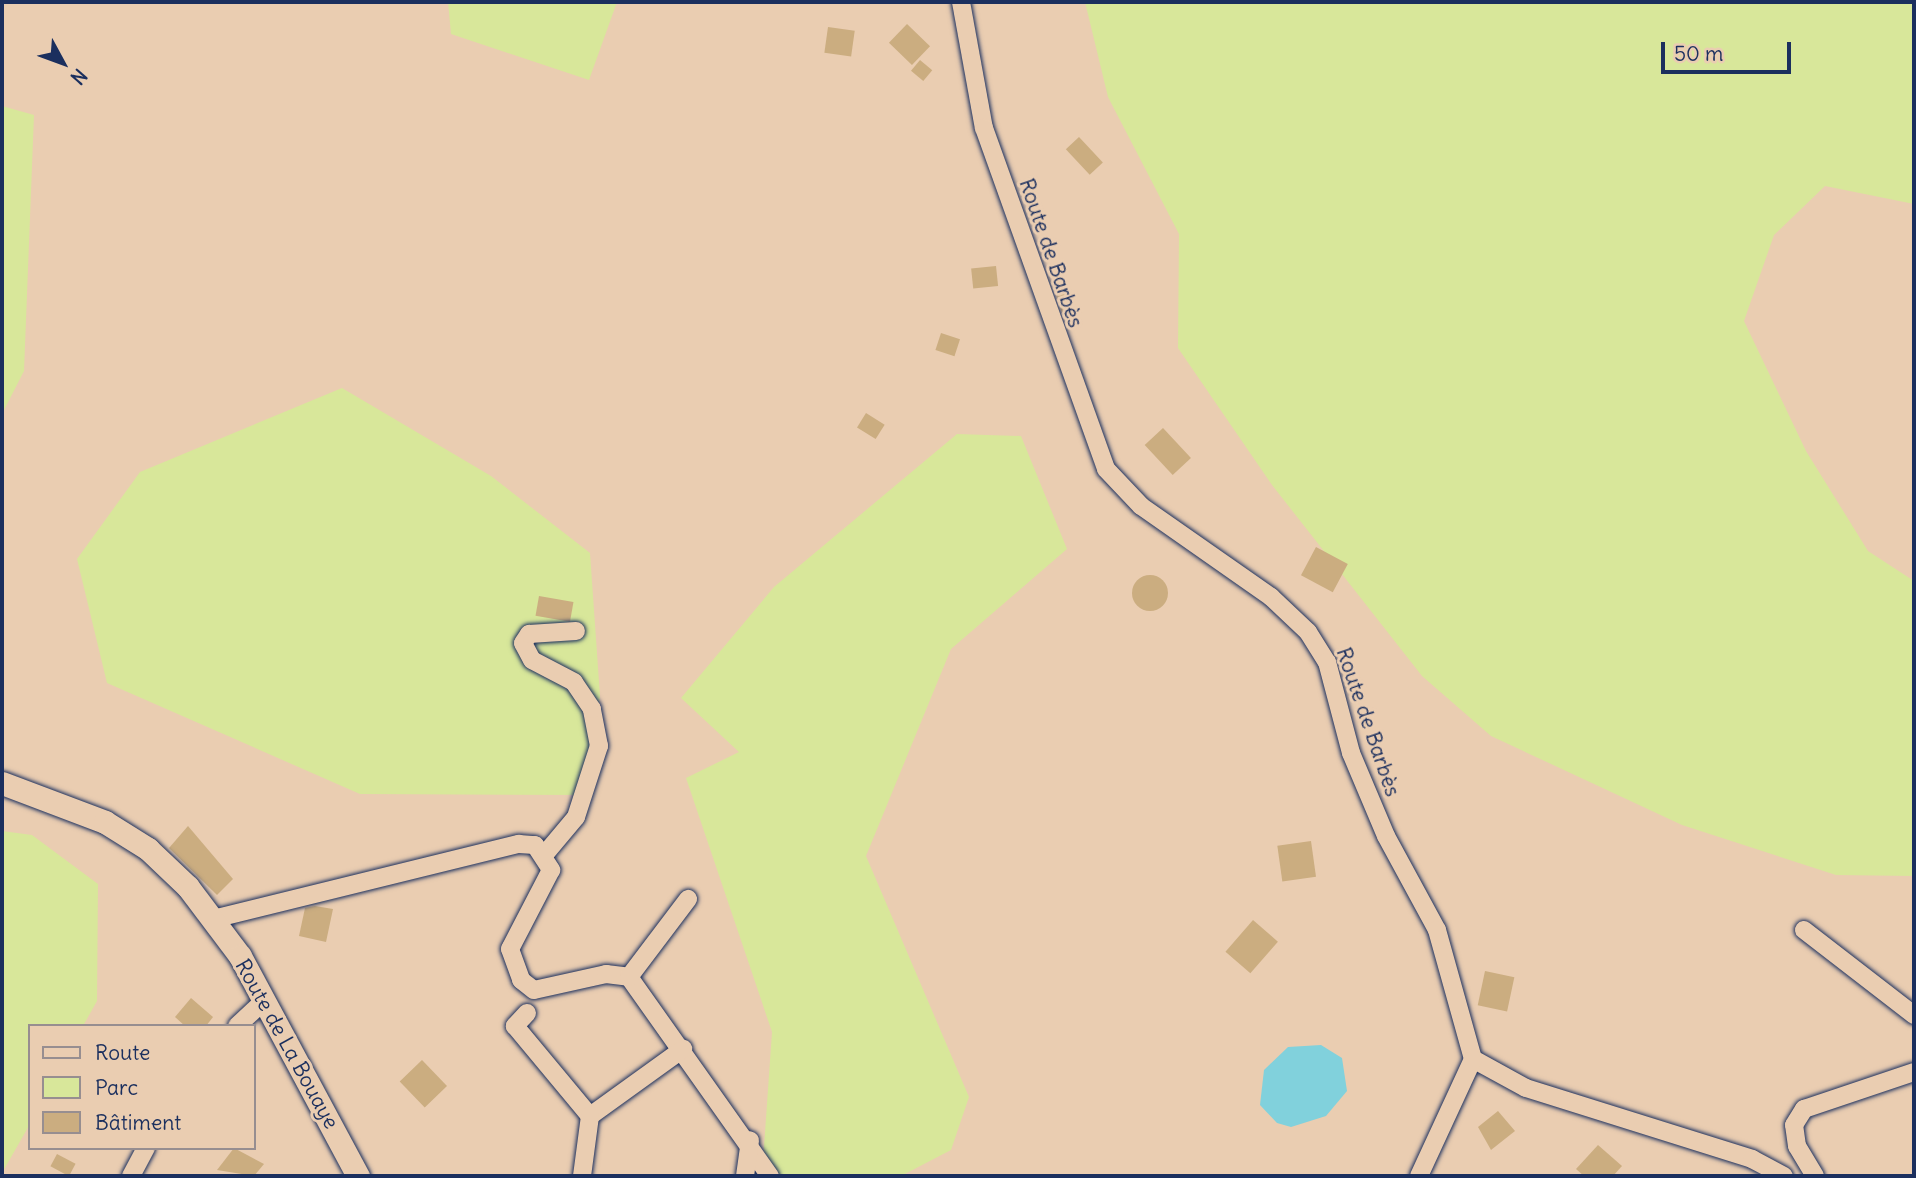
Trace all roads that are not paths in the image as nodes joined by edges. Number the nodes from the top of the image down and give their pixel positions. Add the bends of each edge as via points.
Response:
1 (961, 2) edge
2 (576, 631) dead end
3 (2, 783) edge
4 (545, 854) junction
5 (688, 899) dead end
6 (213, 919) junction
7 (1804, 930) dead end
8 (629, 977) junction
9 (264, 1001) junction
10 (527, 1013) dead end
11 (1914, 1015) edge
12 (239, 1024) edge
13 (683, 1049) junction
14 (1473, 1059) junction
15 (1914, 1072) edge
16 (590, 1116) junction
17 (751, 1140) junction
18 (145, 1150) edge
19 (131, 1176) edge
20 (358, 1176) edge
21 (582, 1176) edge
22 (745, 1176) edge
23 (770, 1176) edge
24 (1419, 1176) edge
25 (1784, 1176) edge
26 (1815, 1176) edge

1 - 14 street, Route de Barbès via 962,37 988,140 1106,469 1141,506 1271,597 1308,632 1327,662 1351,753 1386,836 1437,930
2 - 4 street via 529,634 523,643 532,660 574,682 592,709 599,746 576,817
3 - 6 main road, Route de La Bouaye via 105,822 148,849
4 - 6 street via 519,844
4 - 8 street via 551,870 510,949 521,981 534,990 606,974
5 - 8 street
6 - 9 main road, Route de La Bouaye
7 - 11 street
8 - 13 street
9 - 12 street
9 - 20 main road, Route de La Bouaye
10 - 16 street via 515,1026
13 - 16 street
13 - 17 street
14 - 24 street
14 - 25 street via 1526,1088 1752,1159
15 - 26 street via 1804,1110 1794,1125 1797,1146
16 - 21 street
17 - 22 street
17 - 23 street
18 - 19 street

